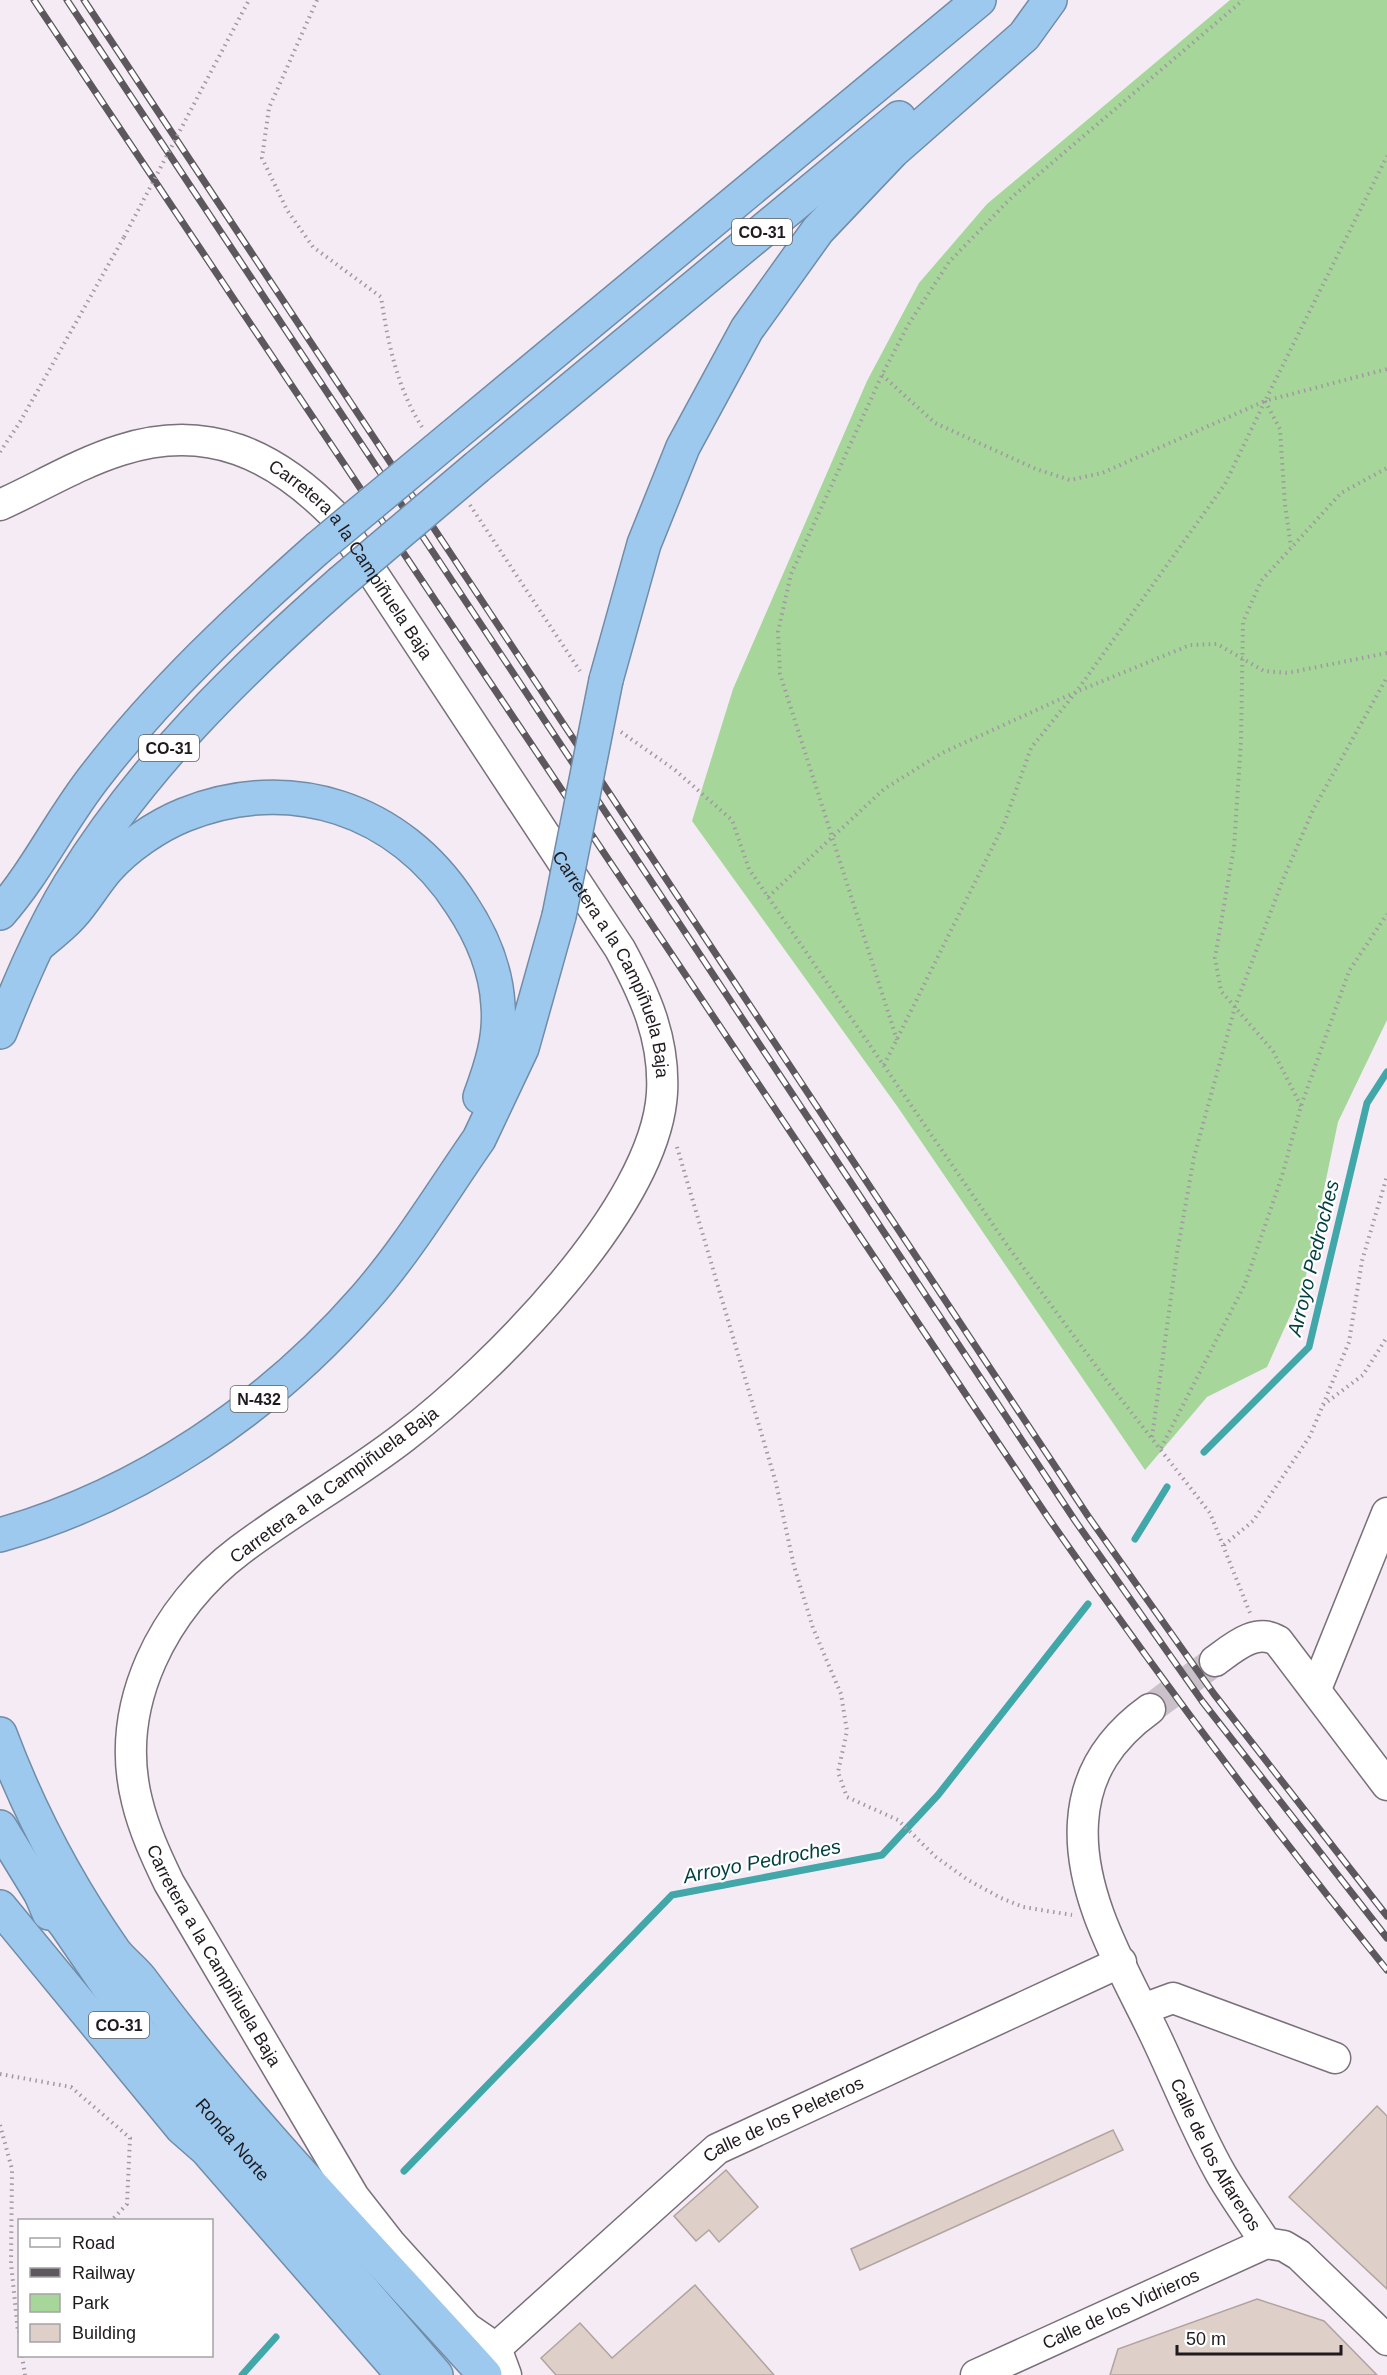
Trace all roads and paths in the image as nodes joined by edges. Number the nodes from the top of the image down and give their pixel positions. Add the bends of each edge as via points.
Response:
1 (249, 0) edge
2 (317, 0) edge
3 (979, 0) edge
4 (1049, 0) edge
5 (1243, 0) edge
6 (1387, 156) edge
7 (1387, 369) edge
8 (882, 375) junction
9 (1265, 401) junction
10 (438, 432) junction
11 (0, 452) edge
12 (1387, 468) edge
13 (465, 497) dead end
14 (0, 505) edge
15 (1291, 547) junction
16 (1387, 653) edge
17 (1242, 659) junction
18 (594, 677) junction
19 (1387, 677) edge
20 (1076, 692) junction
21 (615, 723) dead end
22 (831, 836) junction
23 (768, 897) junction
24 (9, 903) edge
25 (1387, 914) edge
26 (0, 938) edge
27 (37, 946) junction
28 (1235, 1007) junction
29 (0, 1032) edge
30 (897, 1040) junction
31 (884, 1065) junction
32 (1301, 1106) junction
33 (675, 1138) dead end
34 (1387, 1176) edge
35 (443, 1191) junction
36 (1387, 1337) edge
37 (1322, 1406) junction
38 (1152, 1437) junction
39 (1161, 1448) junction
40 (1387, 1513) edge
41 (8, 1533) edge
42 (1224, 1545) junction
43 (1260, 1636) junction
44 (1215, 1661) tunnel mouth
45 (1316, 1689) junction
46 (1150, 1709) tunnel mouth
47 (0, 1734) edge
48 (1387, 1785) edge
49 (0, 1827) edge
50 (41, 1894) junction
51 (0, 1906) edge
52 (1102, 1920) junction
53 (115, 1953) junction
54 (1121, 1962) junction
55 (1143, 2009) junction
56 (1335, 2058) dead end
57 (0, 2074) edge
58 (0, 2125) edge
59 (206, 2149) junction
60 (113, 2219) edge
61 (1266, 2243) junction
62 (18, 2322) edge
63 (1387, 2340) edge
64 (22, 2357) edge
65 (496, 2366) edge
66 (25, 2375) edge
67 (403, 2375) edge
68 (436, 2375) edge
69 (458, 2375) edge
70 (976, 2375) edge

1 - 11 path, bridge via 124,237
2 - 10 path via 269,108 262,158 287,210 313,247 381,297 389,348 411,409
3 - 10 highway, CO-31
4 - 18 highway via 1024,36 893,151 818,230 747,329 683,447
4 - 27 highway, CO-31, bridge via 1019,20 477,467 253,660 170,746 108,827 69,885
5 - 8 path via 1004,205 950,262 908,325
6 - 9 path
7 - 9 path
8 - 9 path via 934,423 1070,480 1102,473
8 - 22 path via 791,574 778,632 780,674
9 - 15 path via 1280,429
9 - 20 path via 1225,484
10 - 24 highway, CO-31, bridge via 236,621 171,688 96,774
12 - 15 path via 1341,494
13 - 18 path
14 - 65 street, Carretera a la Campiñuela Baja via 122,450 188,440 252,453 308,488 335,516 620,949 645,994 656,1027 662,1066 658,1118 649,1149 624,1199 595,1242 505,1350 456,1396 361,1469 239,1551 205,1580 160,1638 144,1677 134,1718 136,1798 149,1841 169,1883 366,2214
15 - 17 path via 1261,581 1243,622
16 - 17 path via 1287,673 1264,671
17 - 20 path via 1217,644 1190,645
17 - 28 path via 1242,742 1234,847 1215,958 1221,991
18 - 35 highway, bridge via 560,916 522,1048 480,1139
19 - 28 path via 1313,810
20 - 22 path via 942,753 884,789
20 - 30 path via 1031,748 1004,824
21 - 23 path via 622,733 675,770 732,820 748,868
22 - 23 path
22 - 30 path
23 - 31 path
24 - 26 highway, CO-31
25 - 32 path via 1348,971
27 - 29 highway, CO-31
27 - 35 highway via 71,917 108,868 146,836 183,815 223,802 260,796 339,807 377,823 414,847 445,879 474,922 486,950 498,1004 498,1035 491,1066
28 - 32 path via 1273,1051
28 - 38 path via 1194,1157
30 - 31 path
31 - 38 path via 1009,1248
32 - 39 path via 1245,1284
33 - 52 path via 776,1483 794,1566 813,1628 841,1694 847,1731 837,1772 848,1797 898,1820 936,1857 1001,1898 1023,1907
34 - 37 path via 1362,1261 1349,1342
35 - 41 highway, N-432 via 366,1297 272,1389 151,1473 89,1503
36 - 37 path via 1363,1375
37 - 42 path via 1310,1436 1253,1521
38 - 39 path
39 - 42 path via 1210,1513
40 - 45 street
42 - 43 path
43 - 44 street via 1240,1643
43 - 45 street via 1272,1637 1284,1647
45 - 48 street
46 - 52 street, Calle de los Alfareros via 1111,1744 1087,1794 1084,1850
47 - 53 highway via 14,1772 60,1862
49 - 50 highway, CO-31
50 - 59 highway, CO-31 via 57,1931
50 - 68 highway, Ronda Norte via 140,2033
51 - 59 highway via 182,2128
52 - 54 street, Calle de los Alfareros
53 - 65 highway via 134,1970 185,2040 247,2112
53 - 69 highway, Ronda Norte via 125,1976 173,2046 361,2268
54 - 55 street, Calle de los Alfareros
54 - 65 street, Calle de los Peleteros via 717,2149
55 - 56 street via 1173,1998
55 - 61 street, Calle de los Alfareros via 1221,2174
57 - 60 path via 71,2086 130,2138 127,2204
58 - 62 path via 12,2169 11,2263
59 - 67 highway
61 - 63 street, Calle de los Alfareros via 1284,2246 1299,2255
61 - 70 street, Calle de los Vidrieros
64 - 66 path

